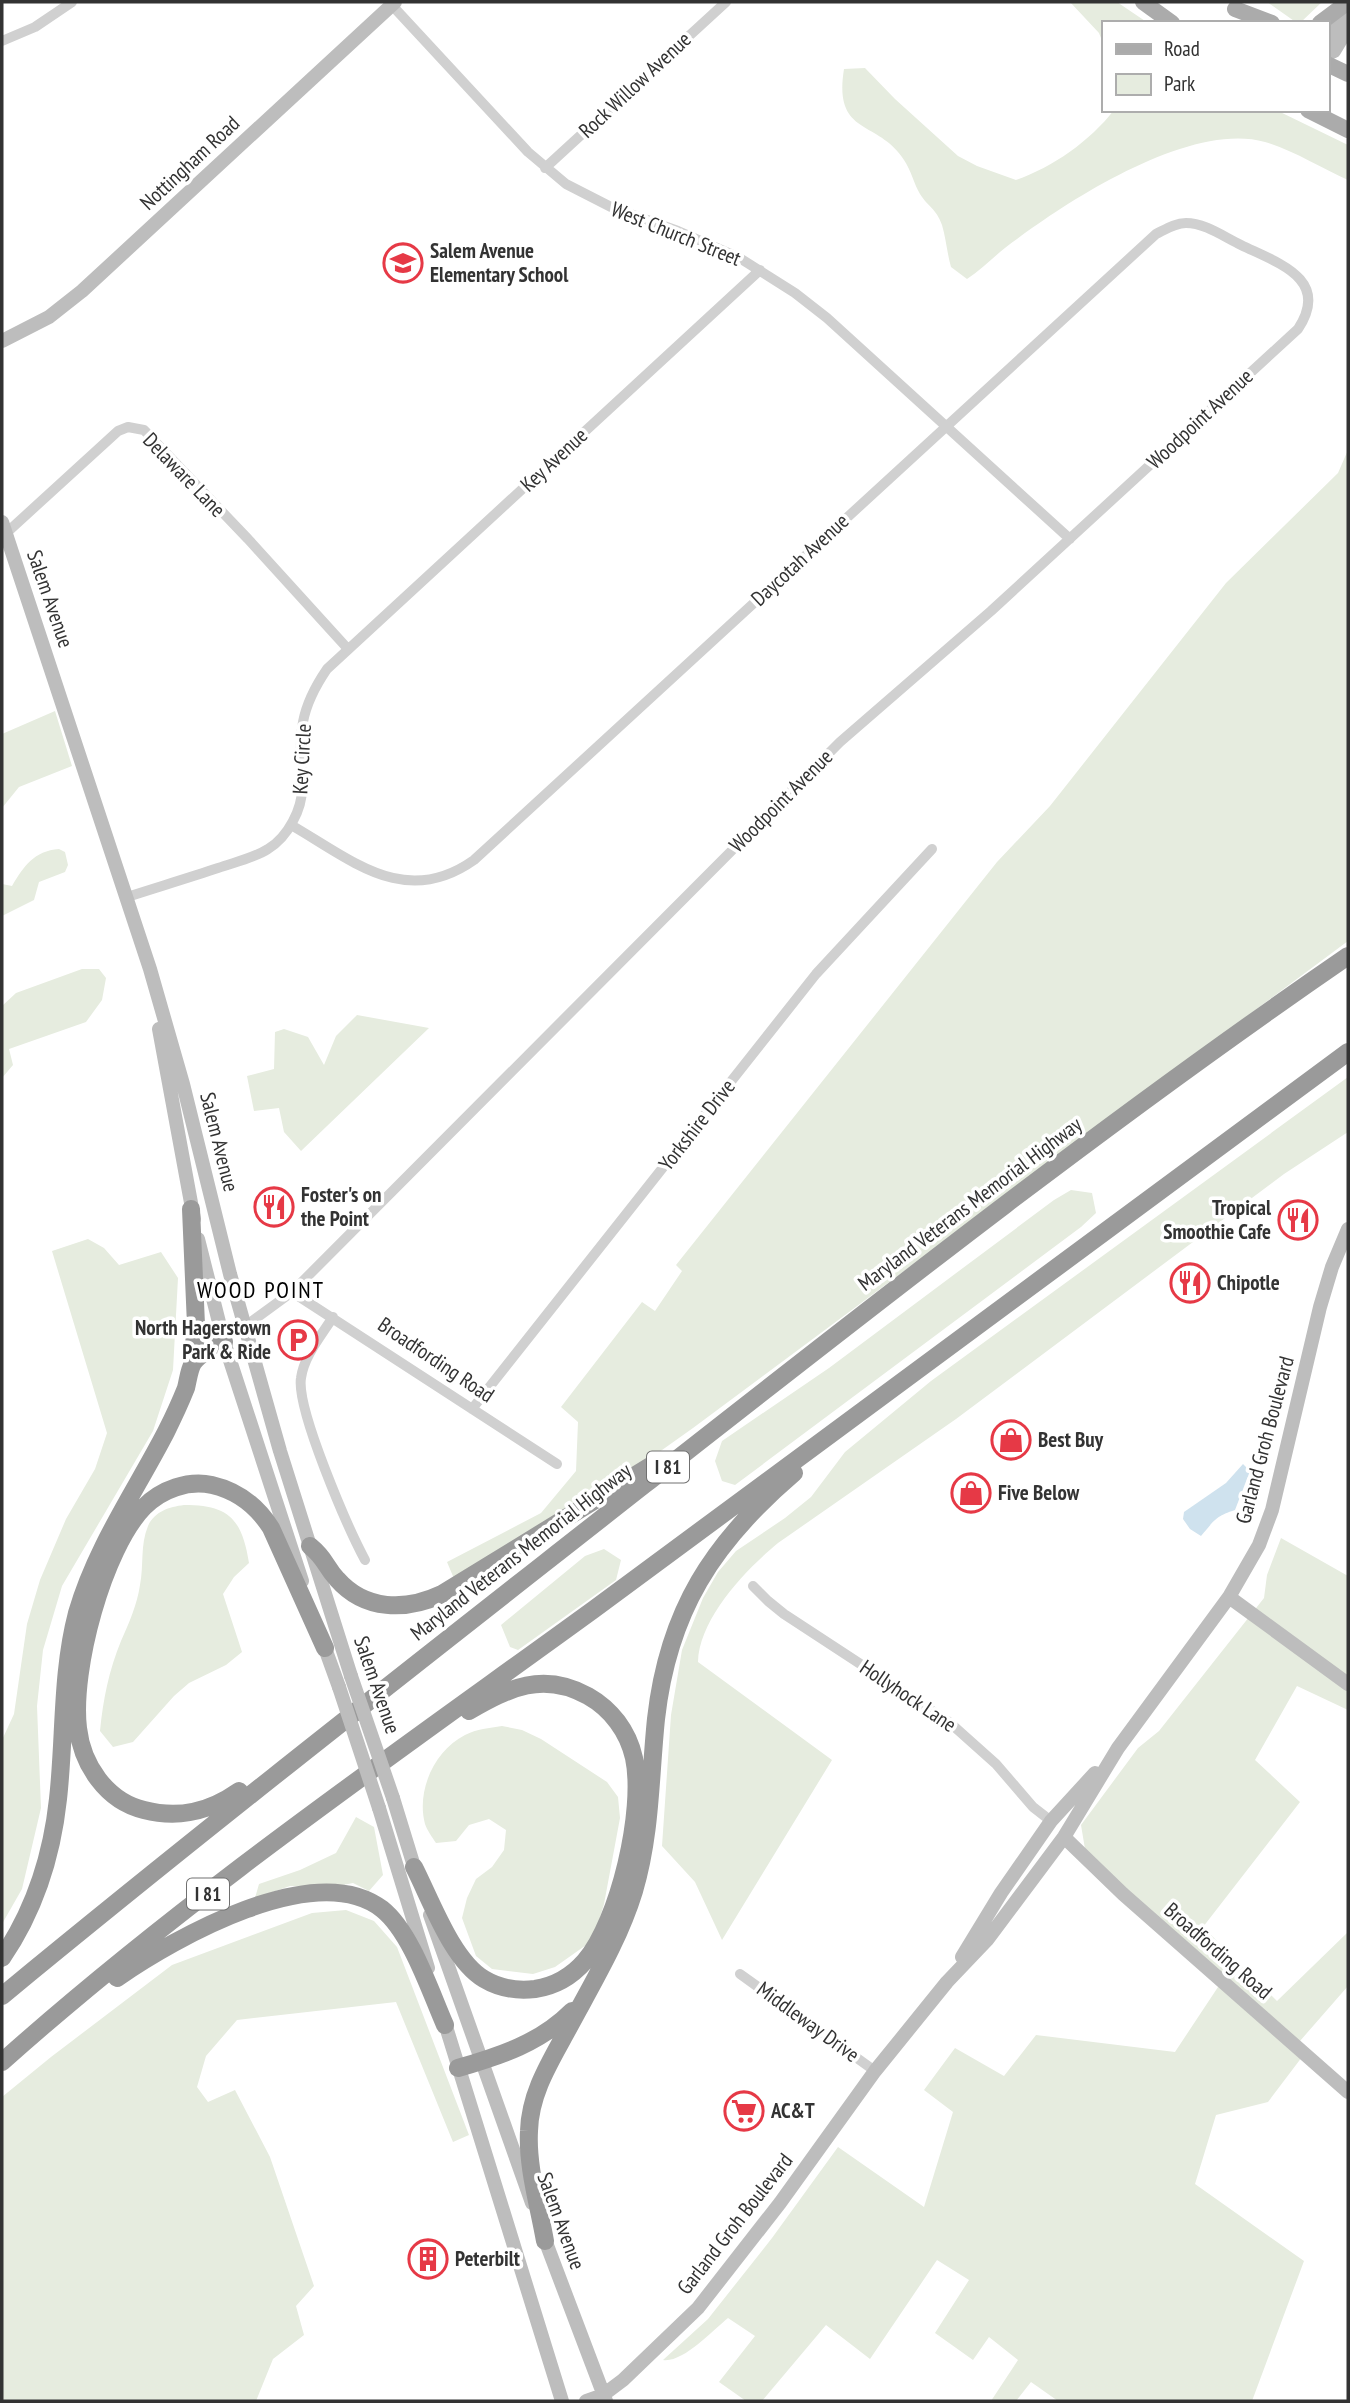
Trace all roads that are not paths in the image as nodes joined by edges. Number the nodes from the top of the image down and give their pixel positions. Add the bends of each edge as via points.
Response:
1 (72, 2) edge
2 (726, 2) edge
3 (1143, 2) edge
4 (1348, 2) edge
5 (392, 3) edge
6 (1231, 5) edge
7 (1348, 9) edge
8 (1169, 21) edge
9 (1255, 21) edge
10 (1267, 21) edge
11 (1323, 21) edge
12 (1348, 28) edge
13 (1329, 35) edge
14 (2, 41) edge
15 (1329, 53) edge
16 (1329, 65) edge
17 (1348, 74) edge
18 (1325, 116) edge
19 (1348, 130) edge
20 (544, 168) junction
21 (760, 270) junction
22 (1302, 280) joint
23 (2, 341) edge
24 (945, 427) junction
25 (3, 531) edge
26 (1070, 539) junction
27 (348, 649) junction
28 (291, 825) junction
29 (932, 849) dead end
30 (127, 897) junction
31 (1348, 956) edge
32 (150, 969) junction
33 (1348, 1052) edge
34 (191, 1209) junction
35 (1348, 1229) edge
36 (292, 1292) junction
37 (332, 1317) junction
38 (244, 1327) junction
39 (224, 1342) junction
40 (192, 1364) junction
41 (912, 1373) junction
42 (746, 1405) junction
43 (472, 1409) junction
44 (557, 1464) dead end
45 (310, 1546) junction
46 (365, 1560) dead end
47 (753, 1586) dead end
48 (1229, 1597) junction
49 (325, 1648) junction
50 (1348, 1684) edge
51 (332, 1729) junction
52 (1118, 1748) junction
53 (389, 1756) junction
54 (1089, 1779) junction
55 (1051, 1821) junction
56 (1064, 1837) junction
57 (414, 1867) junction
58 (1001, 1893) junction
59 (2, 1958) edge
60 (740, 1973) dead end
61 (947, 1982) junction
62 (2, 1996) edge
63 (584, 1999) junction
64 (445, 2025) junction
65 (30, 2037) junction
66 (2, 2062) edge
67 (481, 2062) junction
68 (458, 2068) junction
69 (875, 2071) junction
70 (1348, 2092) edge
71 (545, 2241) junction
72 (604, 2398) edge
73 (562, 2401) edge
74 (586, 2401) edge

1 - 14 street via 35,27
2 - 20 street, Rock Willow Avenue
3 - 8 main road
4 - 11 main road
5 - 20 street, West Church Street
5 - 23 main road, Nottingham Road via 82,291 48,317
6 - 9 main road
6 - 10 main road
7 - 13 main road
12 - 15 main road
16 - 17 main road
18 - 19 main road
20 - 21 street, West Church Street via 587,197 710,244
21 - 24 street, West Church Street via 827,318
21 - 27 street, Key Avenue
22 - 24 street, Daycotah Avenue via 1283,265 1205,227 1171,226 1156,234
22 - 26 street, Woodpoint Avenue via 1309,305 1298,330
24 - 26 street, West Church Street
24 - 28 street, Daycotah Avenue via 458,871 409,882 391,878
25 - 27 street, Delaware Lane via 118,431 128,427 144,430
25 - 30 main road, Salem Avenue
26 - 36 street, Woodpoint Avenue via 840,742
27 - 28 street, Key Circle via 327,669 308,703 299,745 302,789
28 - 30 street, Key Circle via 267,850
29 - 43 street, Yorkshire Drive via 816,974
30 - 32 main road, Salem Avenue
31 - 42 highway, Maryland Veterans Memorial Highway / I 81 via 967,1232
32 - 34 main road, Salem Avenue
32 - 38 main road, Salem Avenue
33 - 41 highway, I 81
34 - 39 main road, Salem Avenue
34 - 40 highway via 196,1325
35 - 48 main road, Garland Groh Boulevard via 1320,1307 1272,1510 1259,1545
36 - 37 street, Broadfording Road
36 - 38 street, Woodpoint Avenue
37 - 43 street, Broadfording Road
37 - 46 street via 306,1360 300,1393 349,1530
38 - 39 main road
38 - 45 main road, Salem Avenue
39 - 40 highway
39 - 49 main road, Salem Avenue
40 - 59 highway via 178,1408 105,1540 77,1614 66,1676 54,1827 26,1918
41 - 53 highway, I 81
41 - 63 highway via 754,1510 712,1557 696,1585 669,1646 661,1682 640,1871 621,1929
42 - 45 highway via 427,1601 396,1606 366,1600 337,1579
42 - 51 highway, Maryland Veterans Memorial Highway / I 81
43 - 44 street, Broadfording Road
45 - 57 main road, Salem Avenue, bridge
47 - 55 street, Hollyhock Lane via 784,1614 949,1722
48 - 50 main road
48 - 52 main road, Garland Groh Boulevard
49 - 51 highway via 261,1514 222,1488 197,1484 174,1488 158,1495 134,1520 104,1582 82,1666 78,1728 87,1762 106,1789 138,1809 176,1815 227,1800
49 - 64 main road, Salem Avenue, bridge
51 - 62 highway, Maryland Veterans Memorial Highway / I 81
52 - 54 main road, Garland Groh Boulevard
52 - 56 main road, Garland Groh Boulevard
53 - 57 highway via 493,1697 534,1683 574,1688 607,1709 634,1757 634,1817 618,1893 595,1948 562,1980 516,1990 483,1979 456,1950
53 - 65 highway, I 81 via 142,1944
54 - 55 main road, Garland Groh Boulevard
54 - 56 main road
55 - 58 main road, Garland Groh Boulevard
56 - 58 main road
56 - 61 main road, Garland Groh Boulevard via 987,1940
56 - 70 main road, Broadfording Road
57 - 67 main road, Salem Avenue
58 - 61 main road, Garland Groh Boulevard
60 - 69 street, Middleway Drive
61 - 69 main road, Garland Groh Boulevard
63 - 67 highway via 533,2042
63 - 71 highway via 541,2078 530,2113 530,2153
64 - 65 highway via 394,1922 368,1901 333,1892 286,1898 201,1927 158,1950
64 - 68 main road, Salem Avenue
65 - 66 highway, I 81
67 - 68 highway
67 - 71 main road, Salem Avenue
68 - 73 main road, Salem Avenue
69 - 72 main road, Garland Groh Boulevard via 698,2308
71 - 72 main road, Salem Avenue
72 - 74 main road, Garland Groh Boulevard

